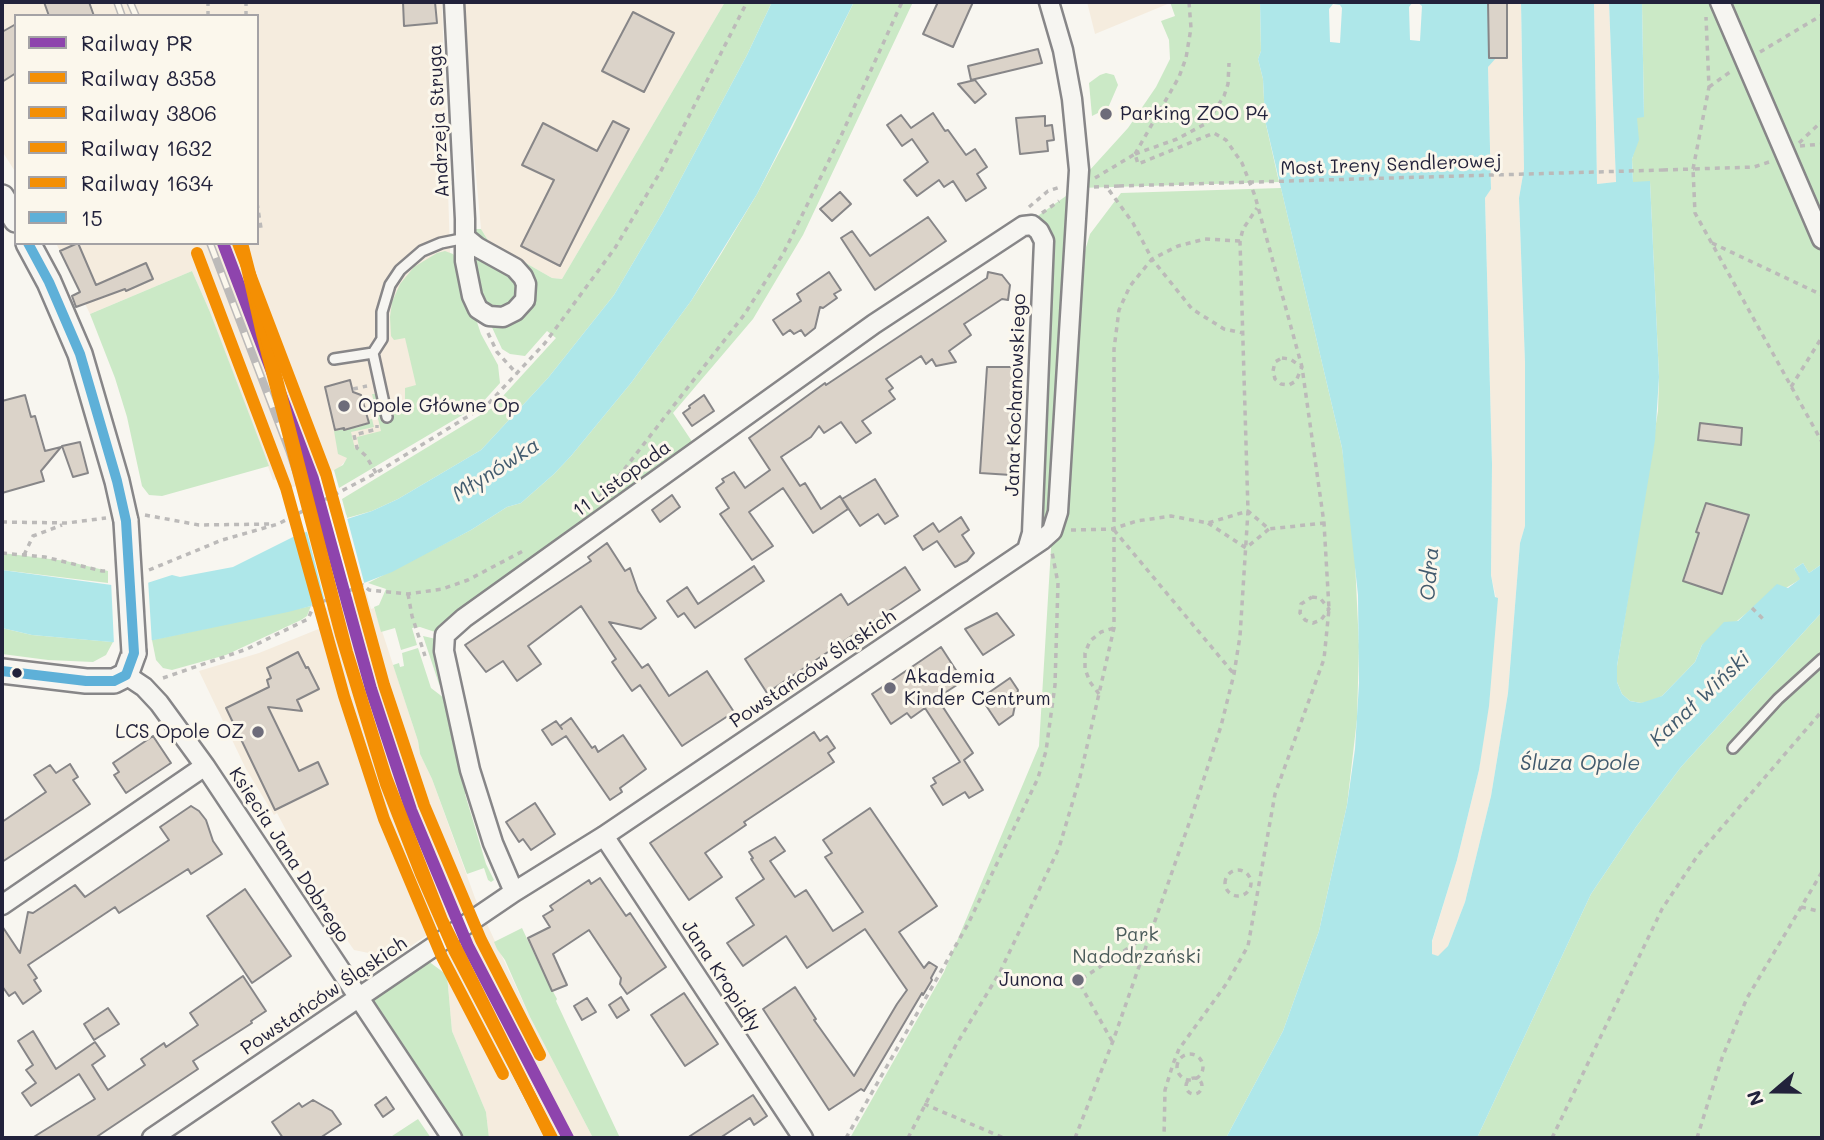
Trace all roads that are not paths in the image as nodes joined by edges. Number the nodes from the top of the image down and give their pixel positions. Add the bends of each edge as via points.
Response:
1 (454, 2) edge
2 (1049, 2) edge
3 (1720, 2) edge
4 (2, 197) edge
5 (14, 217) edge
6 (466, 238) junction
7 (1822, 239) edge
8 (1044, 241) joint
9 (29, 245) edge
10 (373, 353) junction
11 (334, 359) dead end
12 (387, 417) dead end
13 (1027, 550) junction
14 (1822, 659) edge
15 (130, 664) junction
16 (2, 671) edge
17 (1733, 748) dead end
18 (205, 766) junction
19 (604, 836) junction
20 (514, 892) junction
21 (2, 905) edge
22 (358, 998) junction
23 (152, 1138) edge
24 (452, 1138) edge
25 (803, 1138) edge

1 - 6 street, Andrzeja Struga
2 - 13 street, Powstańców Śląskich via 1063,50 1078,143 1058,512 1050,534
3 - 7 street
4 - 5 street
6 - 6 street, Andrzeja Struga via 520,272 526,284 525,300 509,315 495,317 478,309 465,261
6 - 10 lane via 431,246 400,270 386,294 382,339
8 - 13 street, Jana Kochanowskiego via 1032,533
8 - 20 street, 11 Listopada via 1032,225 1023,226 874,324 445,635 443,651 460,736 485,820
9 - 15 street, bridge via 80,354 117,481 126,522
10 - 11 lane
10 - 12 lane
13 - 19 street, Powstańców Śląskich
14 - 17 lane
15 - 16 street via 114,681
15 - 18 street, Księcia Jana Dobrego
18 - 21 street
18 - 22 street, Księcia Jana Dobrego
19 - 20 street, Powstańców Śląskich
19 - 25 street, Jana Kropidły
20 - 22 street, Powstańców Śląskich
22 - 23 street, Powstańców Śląskich
22 - 24 street, Księcia Jana Dobrego

